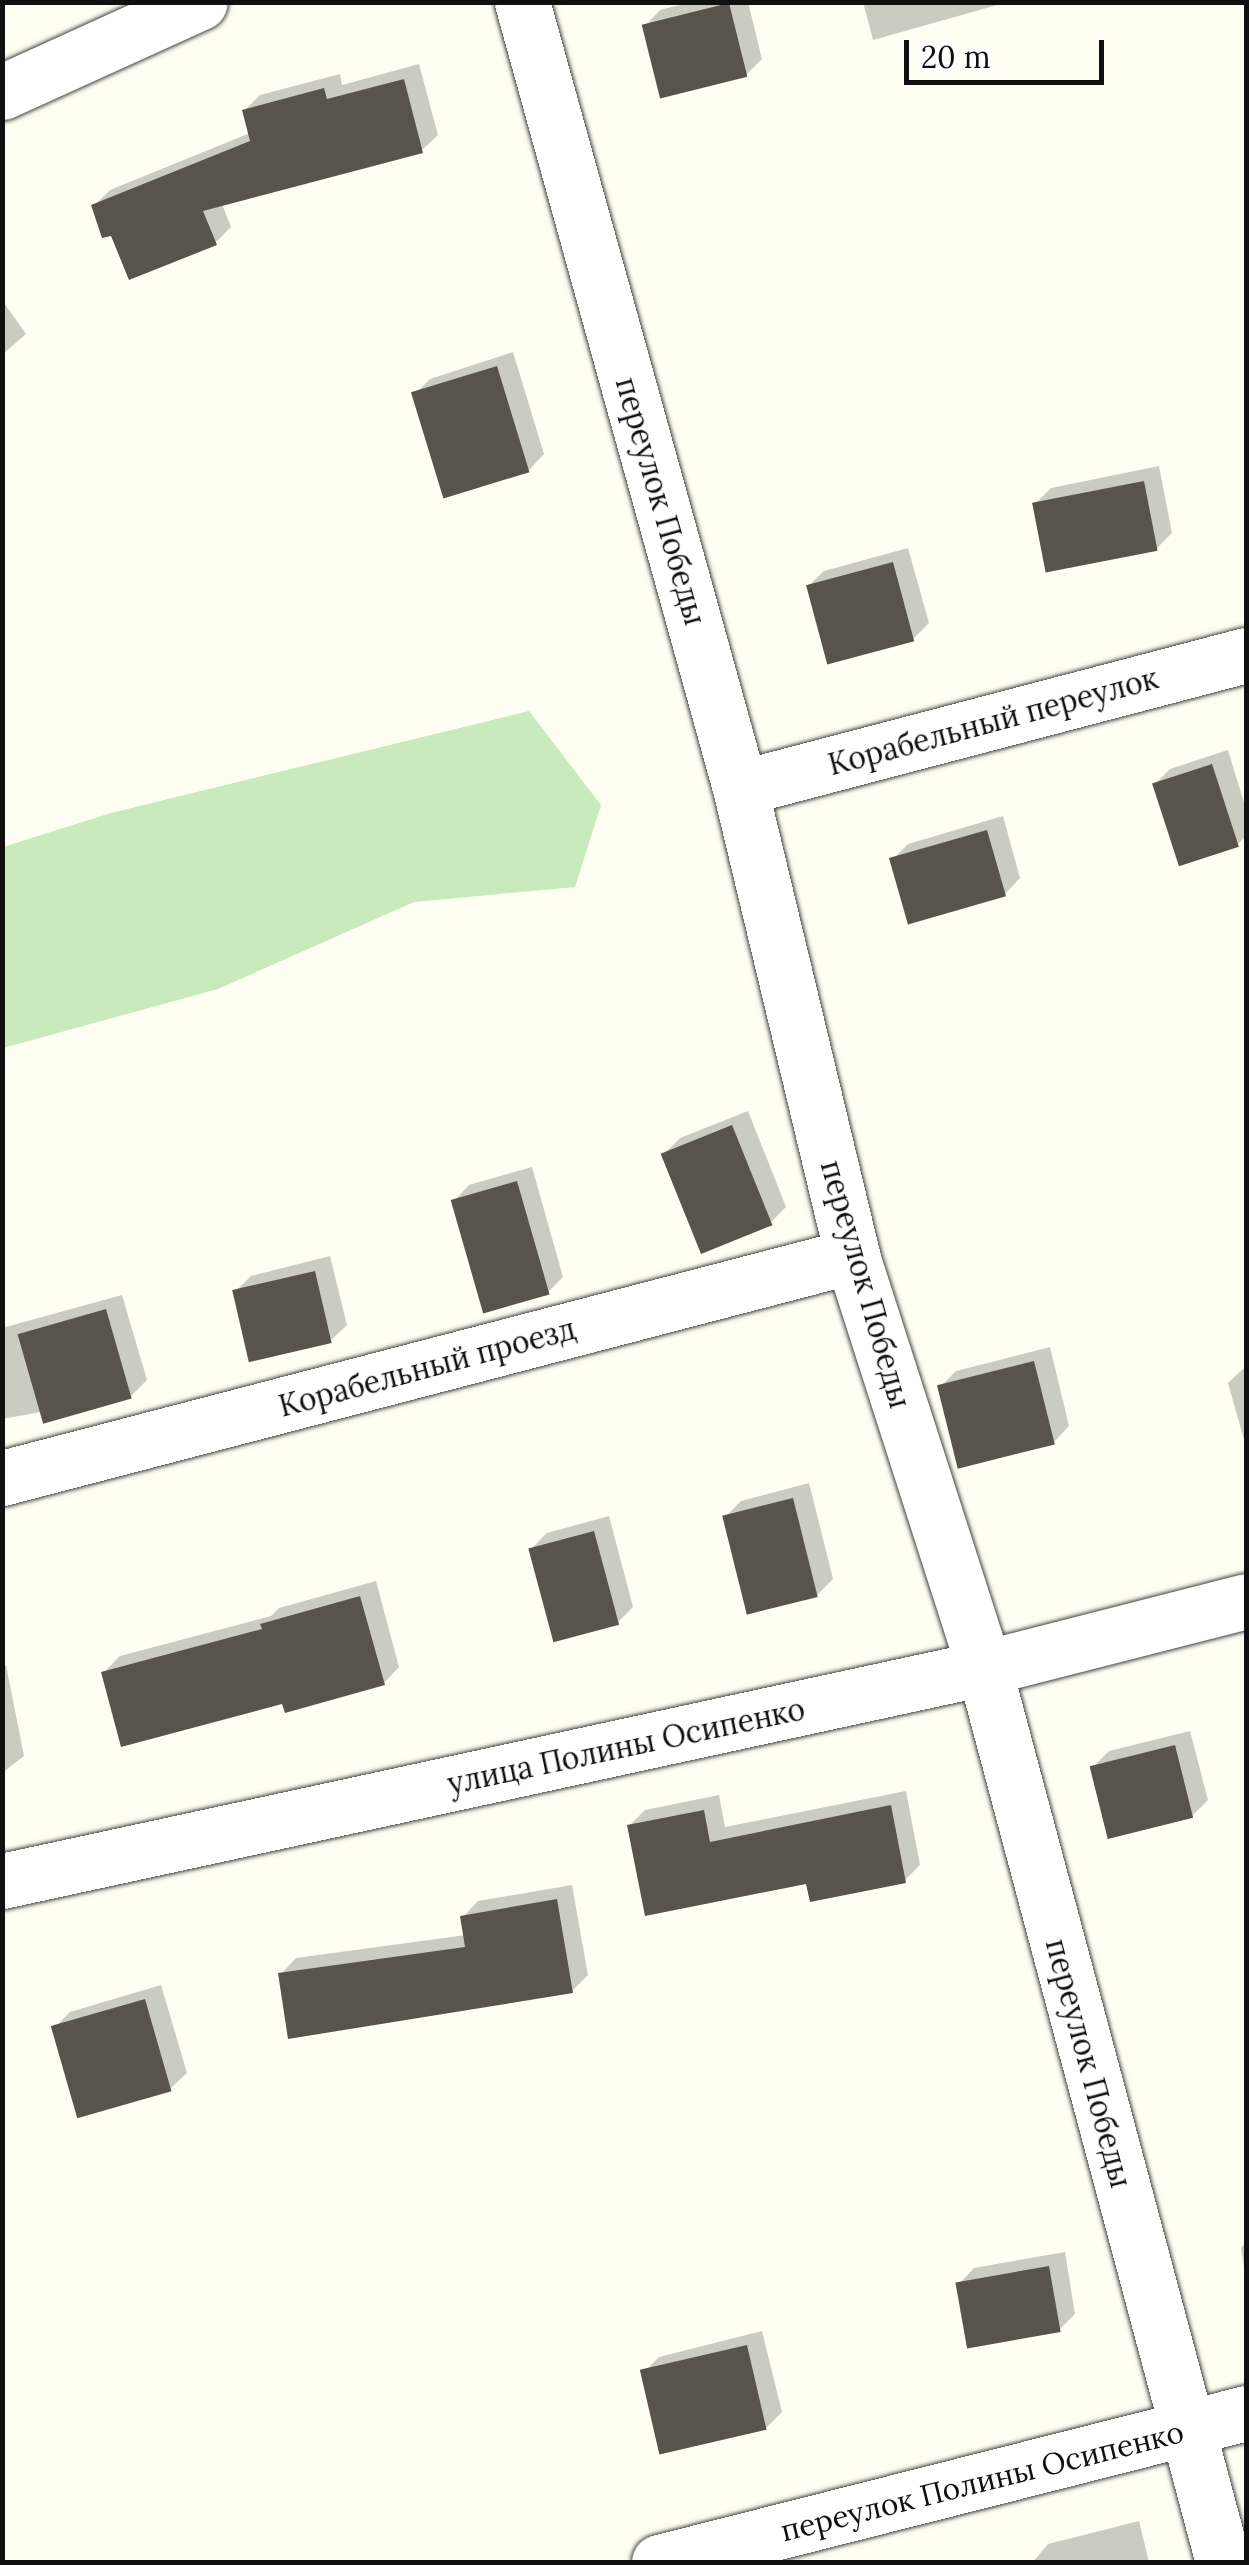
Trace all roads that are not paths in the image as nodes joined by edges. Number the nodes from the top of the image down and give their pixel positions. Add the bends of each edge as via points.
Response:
1 (200, 2) edge
2 (522, 2) edge
3 (2, 92) edge
4 (1246, 655) edge
5 (740, 788) junction
6 (852, 1256) junction
7 (2, 1478) edge
8 (1246, 1601) edge
9 (984, 1668) junction
10 (2, 1882) edge
11 (1246, 2413) edge
12 (1188, 2429) junction
13 (659, 2562) edge
14 (1223, 2562) edge

1 - 3 street
2 - 5 street, переулок Победы
4 - 5 street, Корабельный переулок
5 - 6 street, переулок Победы
6 - 7 street, Корабельный проезд
6 - 9 street, переулок Победы
8 - 9 street, улица Полины Осипенко
9 - 10 street, улица Полины Осипенко
9 - 12 street, переулок Победы
11 - 12 street, переулок Полины Осипенко
12 - 13 street, переулок Полины Осипенко
12 - 14 street, переулок Победы

